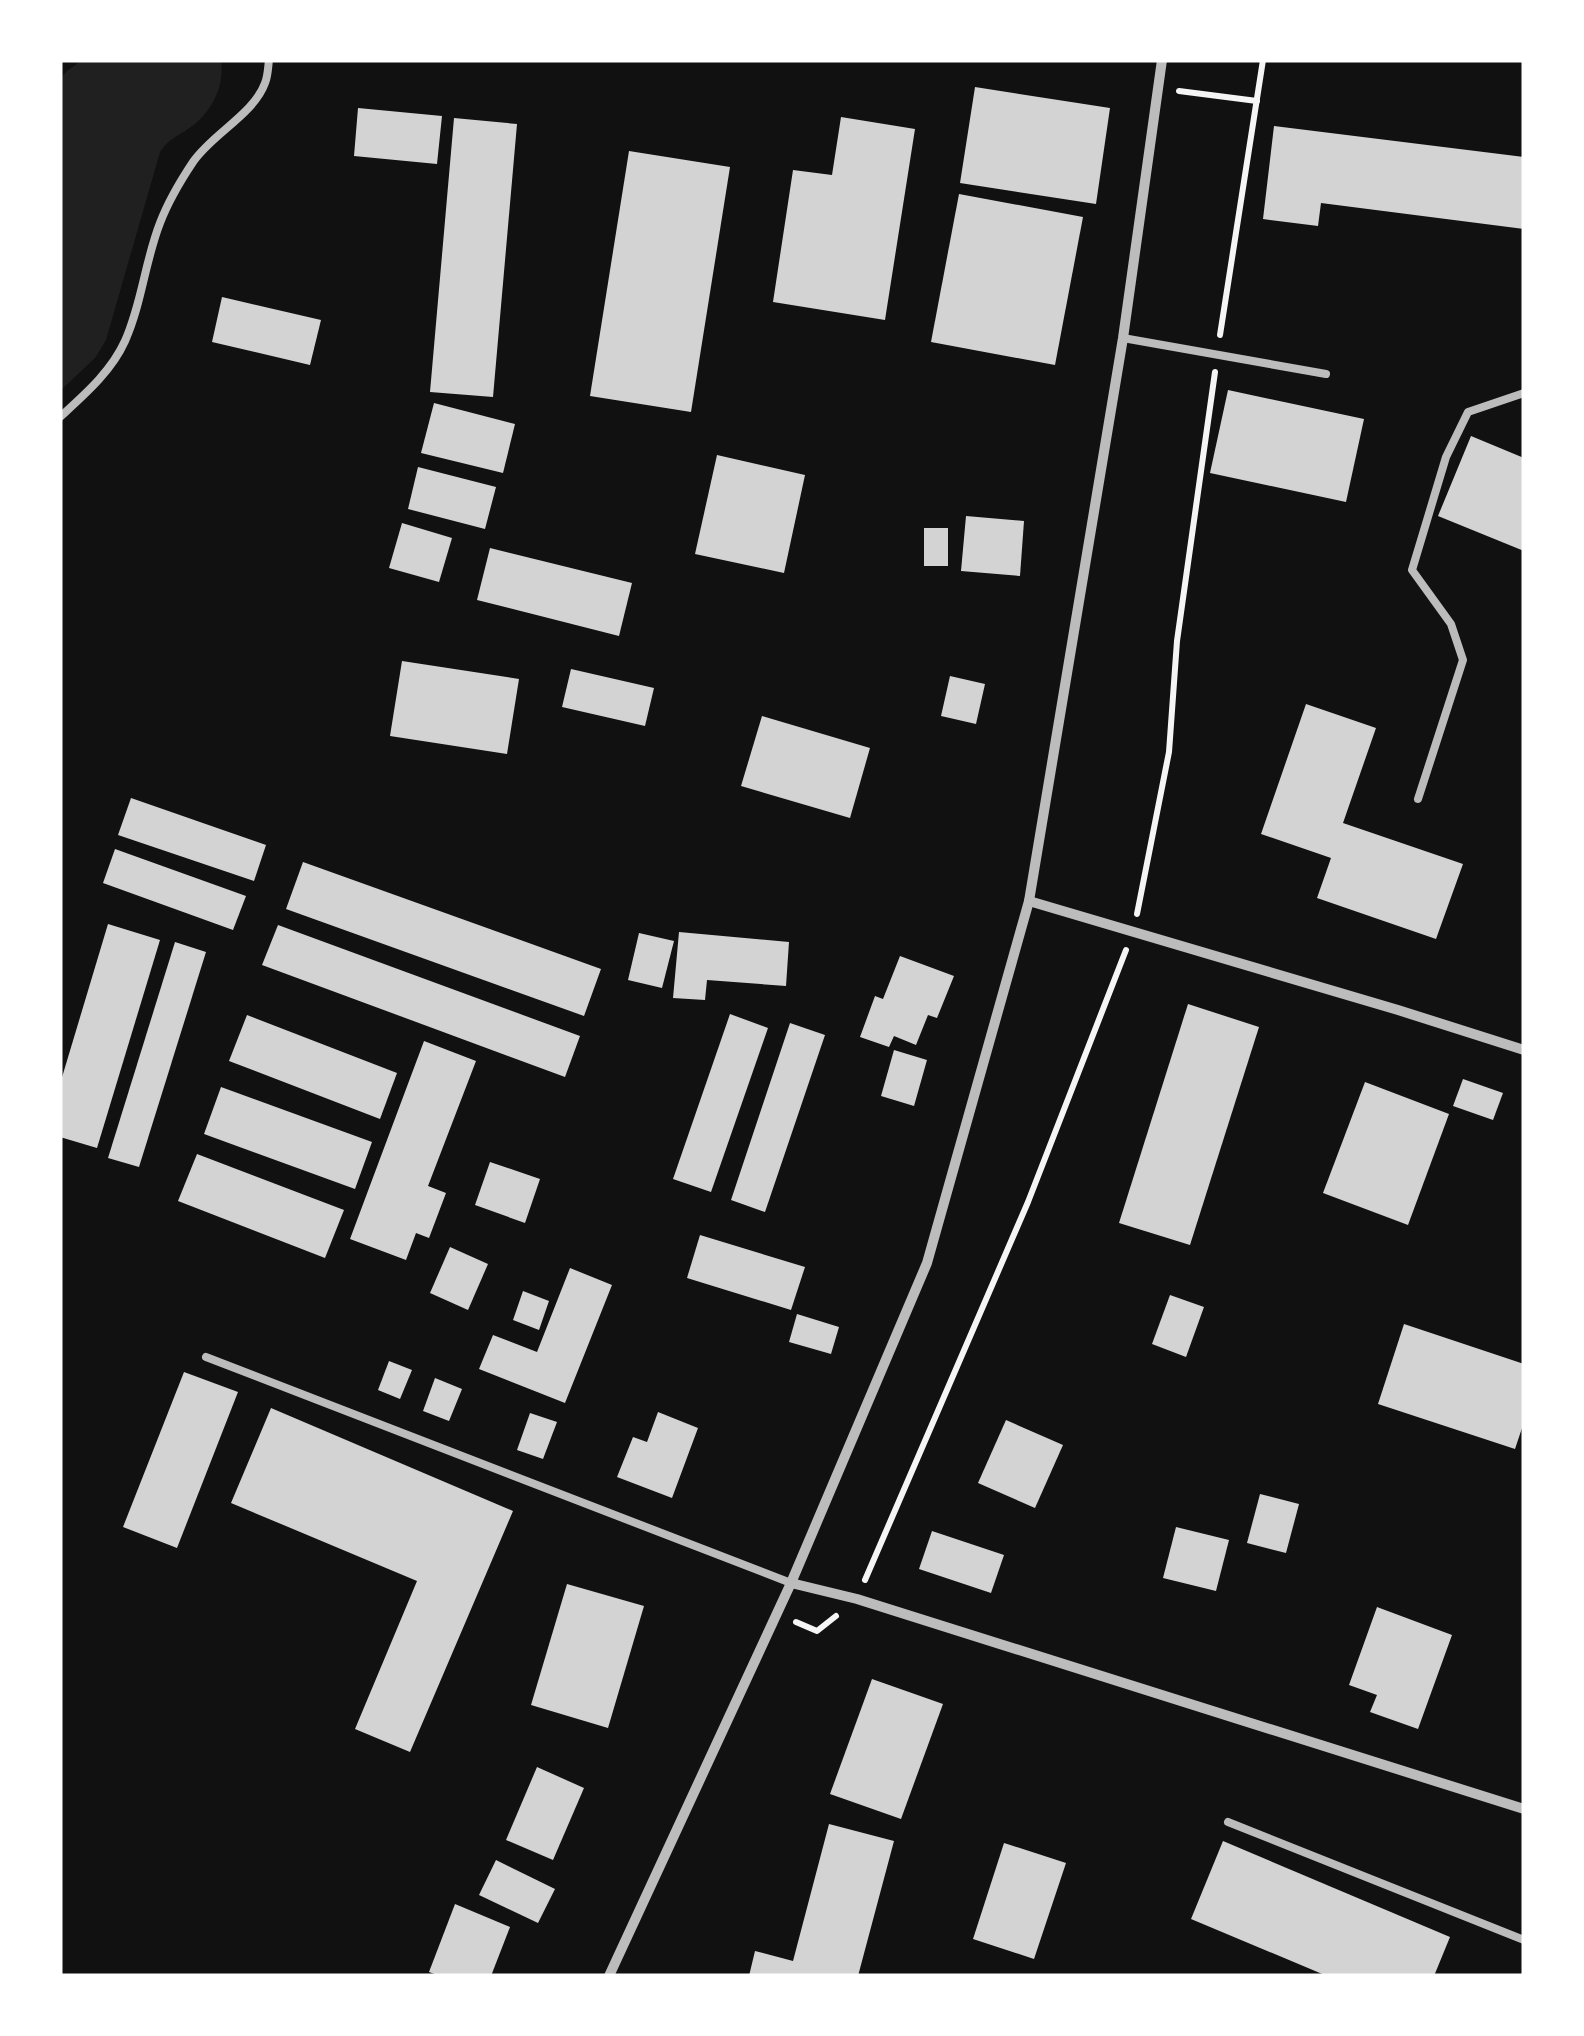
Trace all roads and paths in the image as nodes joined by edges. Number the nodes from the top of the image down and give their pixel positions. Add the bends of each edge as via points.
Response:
1 (269, 60) edge
2 (1162, 60) edge
3 (1179, 90) dead end
4 (1257, 101) dead end
5 (1123, 338) junction
6 (1326, 374) dead end
7 (1524, 394) edge
8 (60, 417) edge
9 (1418, 800) dead end
10 (1029, 901) junction
11 (1524, 1050) edge
12 (206, 1357) dead end
13 (791, 1583) junction
14 (1524, 1808) edge
15 (1228, 1822) dead end
16 (1524, 1940) edge
17 (609, 1976) edge

1 - 8 lane via 255,100 194,161 159,224 124,343 109,368
2 - 5 street
3 - 4 path
5 - 6 lane
5 - 10 street
7 - 9 lane via 1468,412 1446,457 1412,570 1451,624 1463,660
10 - 11 street
10 - 13 street via 927,1263
12 - 13 lane
13 - 14 street
13 - 17 street
15 - 16 lane

